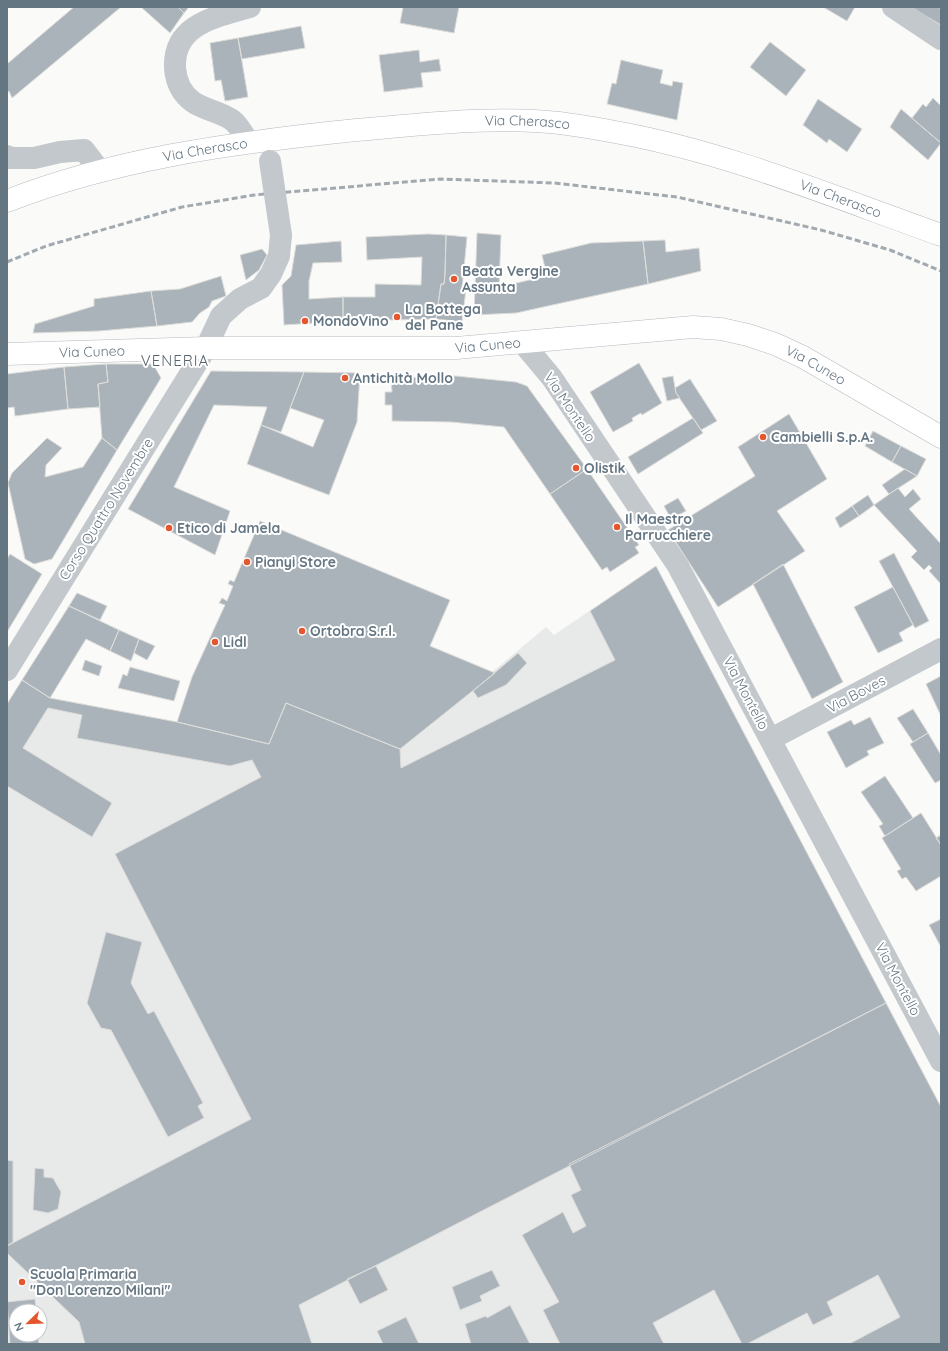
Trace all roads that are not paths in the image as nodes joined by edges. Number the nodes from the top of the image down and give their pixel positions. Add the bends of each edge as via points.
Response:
1 (250, 7) edge
2 (893, 7) edge
3 (941, 39) edge
4 (257, 141) junction
5 (7, 156) edge
6 (100, 170) junction
7 (7, 201) edge
8 (941, 235) edge
9 (522, 342) junction
10 (206, 348) junction
11 (7, 354) edge
12 (941, 437) edge
13 (13, 647) edge
14 (941, 649) edge
15 (7, 670) edge
16 (771, 739) junction
17 (941, 1060) edge

1 - 4 street via 199,24 188,32 178,45 174,56 178,84 184,94 194,103 233,120
2 - 3 street
4 - 6 main road, Via Cherasco
4 - 8 main road, Via Cherasco via 447,121 535,121 616,132 706,154
4 - 10 street, Corso Quattro Novembre, bridge via 270,161 281,235 279,256 261,288 240,299 221,316
5 - 6 street via 34,158 84,150
6 - 7 main road, Via Cherasco
9 - 10 main road, Via Cuneo via 456,348
9 - 12 main road, Via Cuneo via 693,327 721,329 748,335 803,357
9 - 16 street, Via Montello via 552,378 678,566
10 - 11 main road, Via Cuneo
10 - 13 street, Corso Quattro Novembre
13 - 15 street, Corso Quattro Novembre
14 - 16 street, Via Boves
16 - 17 street, Via Montello

